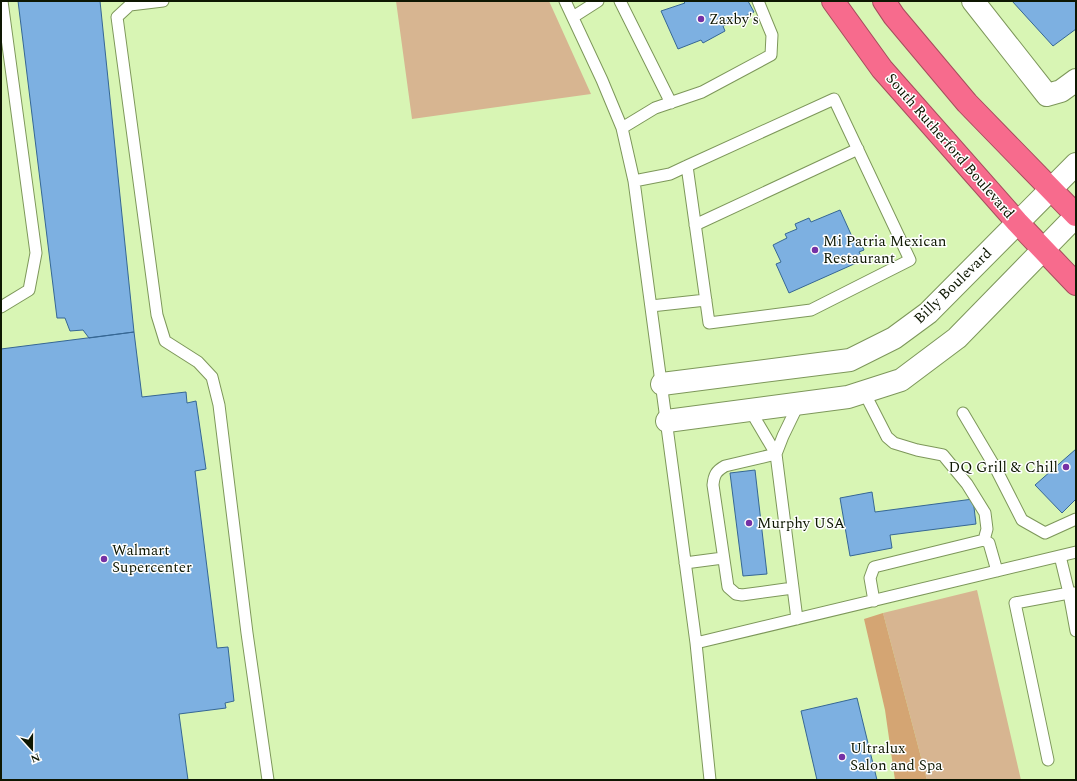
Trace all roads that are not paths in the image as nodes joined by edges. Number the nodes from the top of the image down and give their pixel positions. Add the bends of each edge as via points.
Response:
1 (2, 1) edge
2 (163, 1) edge
3 (565, 1) edge
4 (598, 1) edge
5 (620, 1) edge
6 (758, 1) edge
7 (833, 1) edge
8 (884, 1) edge
9 (973, 1) edge
10 (573, 17) junction
11 (1076, 80) edge
12 (670, 103) junction
13 (622, 128) junction
14 (858, 149) junction
15 (1076, 164) edge
16 (687, 166) junction
17 (634, 181) junction
18 (1051, 190) junction
19 (1076, 216) edge
20 (1017, 222) junction
21 (695, 225) junction
22 (1044, 250) junction
23 (1076, 284) edge
24 (706, 300) junction
25 (651, 306) junction
26 (1, 307) edge
27 (662, 384) junction
28 (864, 392) junction
29 (799, 403) junction
30 (750, 410) junction
31 (963, 413) dead end
32 (667, 421) junction
33 (776, 454) junction
34 (1076, 519) edge
35 (984, 540) junction
36 (1076, 552) edge
37 (1060, 556) junction
38 (723, 558) junction
39 (685, 563) junction
40 (997, 571) junction
41 (793, 588) junction
42 (1072, 593) edge
43 (874, 601) junction
44 (797, 619) junction
45 (1076, 631) edge
46 (696, 643) junction
47 (1048, 760) dead end
48 (268, 780) edge
49 (710, 780) edge

1 - 26 lane via 36,253 29,290
2 - 48 lane via 130,5 116,17 156,315 165,341 198,362 212,377 219,405
3 - 10 lane
4 - 10 lane
5 - 12 lane
6 - 12 lane via 772,35 771,55 702,92
7 - 20 highway, South Rutherford Boulevard via 882,69
8 - 18 highway via 967,103
9 - 11 street via 1047,95 1061,91
10 - 13 lane
12 - 13 lane via 655,108
13 - 17 lane
14 - 16 lane via 834,99
14 - 21 lane
14 - 24 lane via 910,260 811,310 709,323
15 - 18 street, Billy Boulevard
16 - 17 lane via 670,174
16 - 21 lane
17 - 25 lane
18 - 19 highway
18 - 20 street, Billy Boulevard
19 - 22 street
20 - 22 highway, South Rutherford Boulevard
20 - 27 street, Billy Boulevard via 928,313 894,338 850,360
21 - 24 lane
22 - 23 highway, South Rutherford Boulevard
22 - 28 street via 957,338 901,380
24 - 25 lane
25 - 27 lane
27 - 32 lane
28 - 29 street via 848,397
28 - 35 lane via 887,437 894,443 943,455 967,484 985,513 987,528
29 - 30 street
29 - 33 lane
30 - 32 street
30 - 33 lane
31 - 34 lane via 1022,520 1045,533
32 - 39 lane
33 - 38 lane via 725,466 715,474 713,485
33 - 41 lane
35 - 40 lane via 989,543
35 - 43 lane via 874,567 870,578
36 - 37 lane
37 - 40 lane
37 - 42 lane
38 - 39 lane
38 - 41 lane via 728,587 736,594
39 - 46 lane
40 - 43 lane
41 - 44 lane
42 - 45 lane
42 - 47 lane via 1015,603
43 - 44 lane
44 - 46 lane
46 - 49 lane

